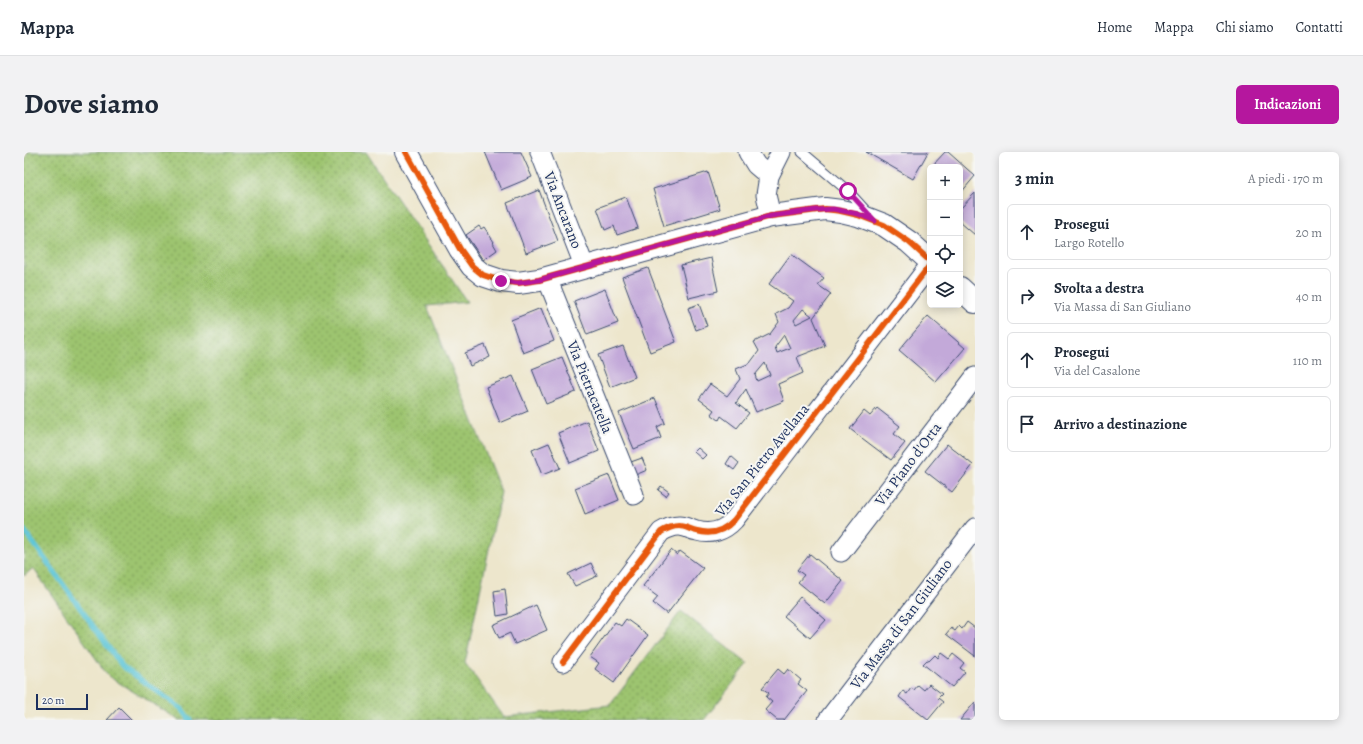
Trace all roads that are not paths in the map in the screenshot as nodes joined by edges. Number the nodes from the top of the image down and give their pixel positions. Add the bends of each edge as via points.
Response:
1 (406, 152) edge
2 (540, 152) edge
3 (748, 152) edge
4 (781, 152) edge
5 (802, 152) edge
6 (769, 176) junction
7 (771, 216) junction
8 (875, 221) junction
9 (927, 258) edge
10 (586, 268) junction
11 (927, 269) edge
12 (547, 278) junction
13 (963, 291) edge
14 (975, 302) edge
15 (975, 377) edge
16 (634, 495) dead end
17 (975, 528) edge
18 (841, 552) dead end
19 (563, 662) dead end
20 (828, 720) edge

1 - 12 street via 464,256 477,270 483,275 511,283
2 - 10 street, Via Ancarano
3 - 6 street via 756,165
4 - 6 street
5 - 8 lane via 848,191
6 - 7 street via 766,195
7 - 8 street via 833,209 858,214
7 - 10 street
8 - 9 street via 901,236
10 - 12 street
11 - 19 street, Via San Pietro Avellana via 730,525 706,533 681,526 661,532
12 - 16 street, Via Pietracatella
13 - 14 street
15 - 18 street, Via Piano d'Orta
17 - 20 street, Via Massa di San Giuliano

